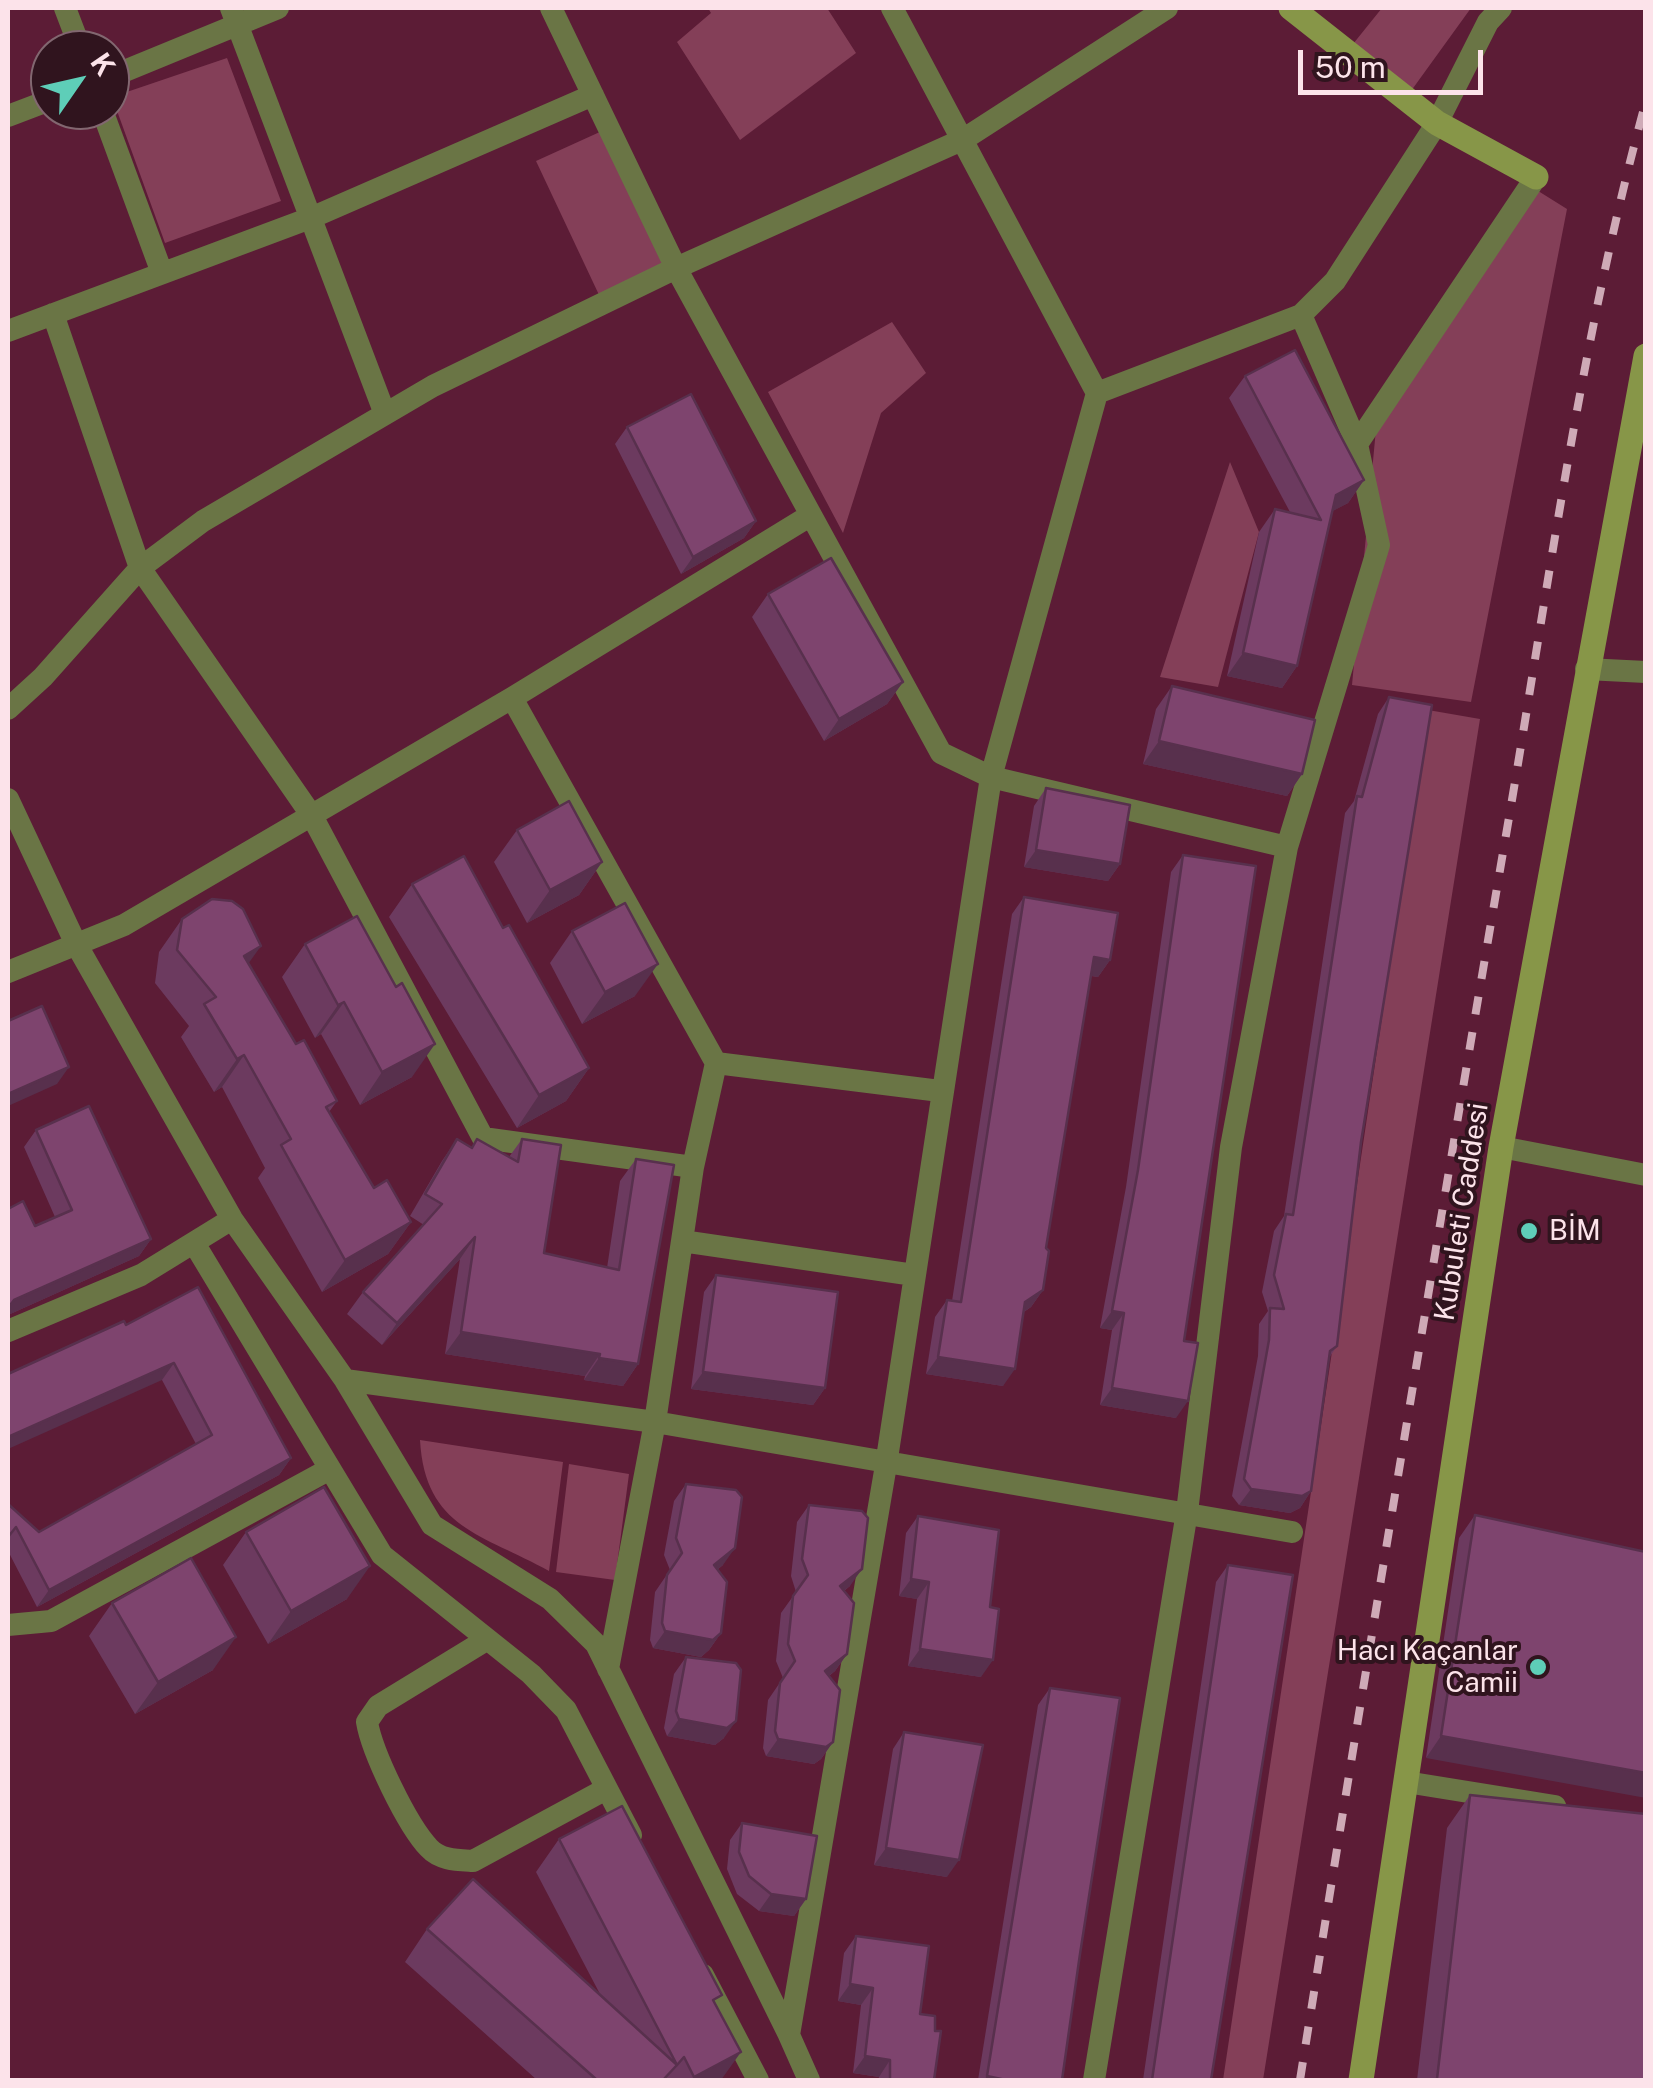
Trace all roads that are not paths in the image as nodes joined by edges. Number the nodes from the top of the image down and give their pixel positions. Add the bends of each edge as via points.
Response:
1 (278, 8) edge
2 (550, 8) edge
3 (892, 8) edge
4 (1167, 8) edge
5 (1291, 8) edge
6 (1501, 8) edge
7 (234, 15) edge
8 (130, 67) edge
9 (593, 95) junction
10 (1437, 123) junction
11 (109, 130) edge
12 (964, 139) junction
13 (1536, 177) joint
14 (313, 216) junction
15 (676, 268) junction
16 (162, 273) junction
17 (53, 314) junction
18 (1301, 315) junction
19 (8, 330) edge
20 (1646, 356) edge
21 (1097, 392) junction
22 (385, 414) junction
23 (1357, 444) junction
24 (810, 514) junction
25 (140, 568) junction
26 (1586, 668) junction
27 (1646, 672) edge
28 (512, 698) junction
29 (8, 709) edge
30 (991, 777) junction
31 (8, 799) edge
32 (312, 816) junction
33 (1286, 847) junction
34 (75, 942) junction
35 (8, 972) edge
36 (716, 1062) junction
37 (940, 1091) junction
38 (1502, 1147) junction
39 (694, 1167) junction
40 (1646, 1175) edge
41 (232, 1219) junction
42 (682, 1240) junction
43 (194, 1243) junction
44 (914, 1274) junction
45 (8, 1331) edge
46 (345, 1380) junction
47 (654, 1422) junction
48 (886, 1465) junction
49 (328, 1470) junction
50 (1187, 1512) junction
51 (1292, 1532) dead end
52 (8, 1626) edge
53 (486, 1640) junction
54 (608, 1669) junction
55 (1406, 1782) junction
56 (606, 1789) junction
57 (1584, 1810) edge
58 (642, 1858) edge
59 (696, 1960) edge
60 (789, 2035) junction
61 (758, 2080) edge
62 (809, 2080) edge
63 (1094, 2080) edge
64 (1361, 2080) edge

1 - 7 street
2 - 9 street
3 - 12 street
4 - 12 street
5 - 10 street
6 - 10 street
7 - 8 street
7 - 14 street
9 - 14 street
9 - 15 street
10 - 13 street
10 - 18 street via 1334,281
11 - 16 street
12 - 15 street
12 - 21 street
13 - 23 street
14 - 16 street
14 - 22 street
15 - 22 street
15 - 24 street
16 - 17 street
17 - 19 street
17 - 25 street
18 - 21 street
18 - 23 street
20 - 26 street, Kubuleti Caddesi
21 - 30 street
22 - 25 street via 202,521
23 - 33 street via 1379,544
24 - 28 street
24 - 30 street via 940,753
25 - 29 street
25 - 32 street
26 - 27 street
26 - 38 street, Kubuleti Caddesi
28 - 32 street
28 - 36 street
30 - 33 street
30 - 37 street
31 - 34 street
32 - 34 street via 124,925
32 - 39 street via 484,1138
33 - 50 street via 1231,1147
34 - 35 street
34 - 41 street
36 - 37 street
36 - 39 street
37 - 44 street
38 - 40 street
38 - 55 street, Kubuleti Caddesi
39 - 42 street
41 - 43 street
41 - 46 street
42 - 44 street
42 - 47 street
43 - 45 street via 141,1275
43 - 49 street
44 - 48 street
46 - 47 street
46 - 54 street via 432,1525 550,1598 596,1644
47 - 48 street
47 - 54 street
48 - 50 street
48 - 60 street
49 - 52 street via 51,1621
49 - 53 street via 382,1555
50 - 51 street
50 - 63 street
53 - 56 street via 566,1710
53 - 56 street via 378,1706 367,1722 372,1749 429,1850 472,1861
54 - 60 street
55 - 57 street
55 - 64 street, Kubuleti Caddesi
56 - 58 street
59 - 61 street
60 - 62 street

